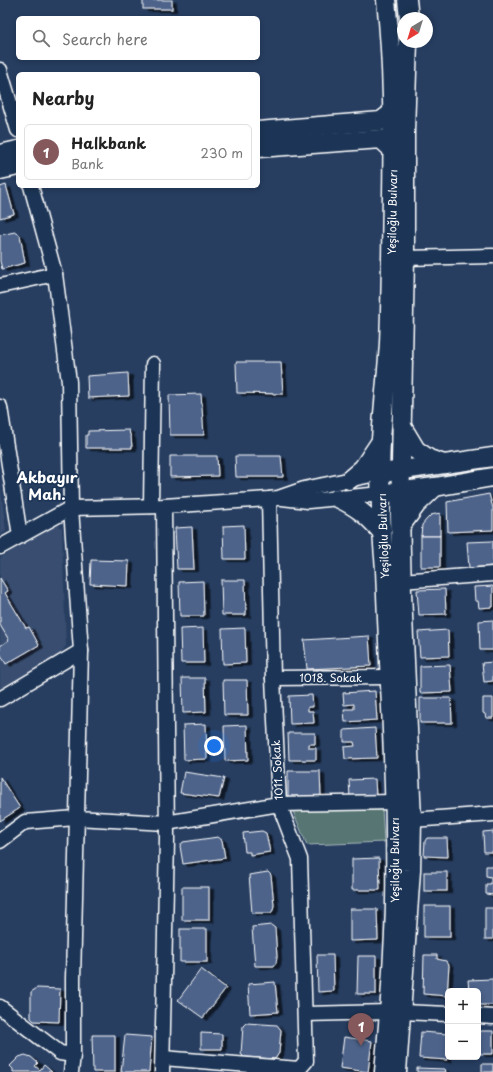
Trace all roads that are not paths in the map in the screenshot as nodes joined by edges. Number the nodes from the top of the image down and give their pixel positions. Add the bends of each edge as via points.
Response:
1 (386, 0) edge
2 (407, 0) edge
3 (408, 12) edge
4 (408, 48) edge
5 (0, 70) edge
6 (393, 112) junction
7 (16, 123) edge
8 (260, 131) edge
9 (260, 148) edge
10 (16, 150) edge
11 (393, 150) junction
12 (0, 154) edge
13 (16, 166) edge
14 (0, 170) edge
15 (32, 188) edge
16 (493, 256) edge
17 (405, 258) junction
18 (55, 274) junction
19 (0, 286) edge
20 (154, 364) dead end
21 (0, 407) edge
22 (401, 425) junction
23 (381, 441) junction
24 (493, 457) edge
25 (445, 464) junction
26 (400, 471) junction
27 (380, 473) junction
28 (493, 477) edge
29 (349, 480) junction
30 (435, 488) junction
31 (400, 492) junction
32 (381, 494) junction
33 (273, 498) junction
34 (338, 498) junction
35 (158, 506) junction
36 (71, 508) junction
37 (400, 527) junction
38 (382, 531) junction
39 (20, 536) junction
40 (0, 547) edge
41 (493, 574) edge
42 (401, 581) junction
43 (81, 651) junction
44 (389, 677) junction
45 (273, 678) junction
46 (0, 699) edge
47 (394, 802) junction
48 (278, 804) junction
49 (493, 814) edge
50 (76, 818) junction
51 (412, 820) junction
52 (166, 823) junction
53 (0, 841) edge
54 (0, 1007) edge
55 (396, 1012) junction
56 (305, 1014) junction
57 (445, 1014) edge
58 (481, 1016) edge
59 (493, 1017) edge
60 (73, 1055) junction
61 (163, 1065) edge
62 (238, 1068) edge
63 (71, 1072) edge
64 (384, 1072) edge
65 (398, 1072) edge

1 - 6 main road, Yeşiloğlu Bulvarı
2 - 3 main road
4 - 17 main road, Yeşiloğlu Bulvarı
5 - 7 street
6 - 8 main road via 381,121
6 - 11 main road, Yeşiloğlu Bulvarı
9 - 11 main road via 380,139
10 - 12 main road
11 - 23 main road, Yeşiloğlu Bulvarı via 389,344
13 - 14 main road
15 - 18 street
16 - 17 street
17 - 22 main road, Yeşiloğlu Bulvarı
18 - 19 street
18 - 36 street via 70,382
20 - 35 street
21 - 39 street
22 - 25 main road via 416,450 429,460
22 - 26 main road, Yeşiloğlu Bulvarı
23 - 27 main road, Yeşiloğlu Bulvarı
23 - 29 main road via 363,468
24 - 25 main road
25 - 26 main road
26 - 27 main road
26 - 31 main road, Yeşiloğlu Bulvarı
27 - 29 street
27 - 32 main road, Yeşiloğlu Bulvarı
28 - 30 main road
29 - 33 street
30 - 31 main road
30 - 37 main road via 416,505
31 - 32 main road
31 - 37 main road, Yeşiloğlu Bulvarı
32 - 34 street
32 - 38 main road, Yeşiloğlu Bulvarı
33 - 34 street via 308,501
33 - 35 street
33 - 45 street, 1011. Sokak
34 - 38 main road via 354,506
35 - 36 street
35 - 52 street
36 - 39 street
36 - 43 street
37 - 42 main road, Yeşiloğlu Bulvarı
38 - 44 main road, Yeşiloğlu Bulvarı
39 - 40 street
41 - 42 street
42 - 51 main road, Yeşiloğlu Bulvarı
43 - 46 street
43 - 50 street
44 - 45 street, 1018. Sokak
44 - 47 main road, Yeşiloğlu Bulvarı
45 - 48 street, 1011. Sokak
47 - 48 street
47 - 55 main road, Yeşiloğlu Bulvarı
48 - 52 street
48 - 56 street, 1011. Sokak via 300,859
49 - 51 street
50 - 52 street
50 - 53 street via 25,822
50 - 60 street
51 - 55 main road, Yeşiloğlu Bulvarı via 411,870
52 - 61 street
54 - 60 street via 60,1053
55 - 56 street
55 - 57 street
55 - 64 main road, Yeşiloğlu Bulvarı
55 - 65 main road, Yeşiloğlu Bulvarı
56 - 62 street, 1011. Sokak via 306,1061 299,1069
58 - 59 street
60 - 63 street
61 - 62 street

